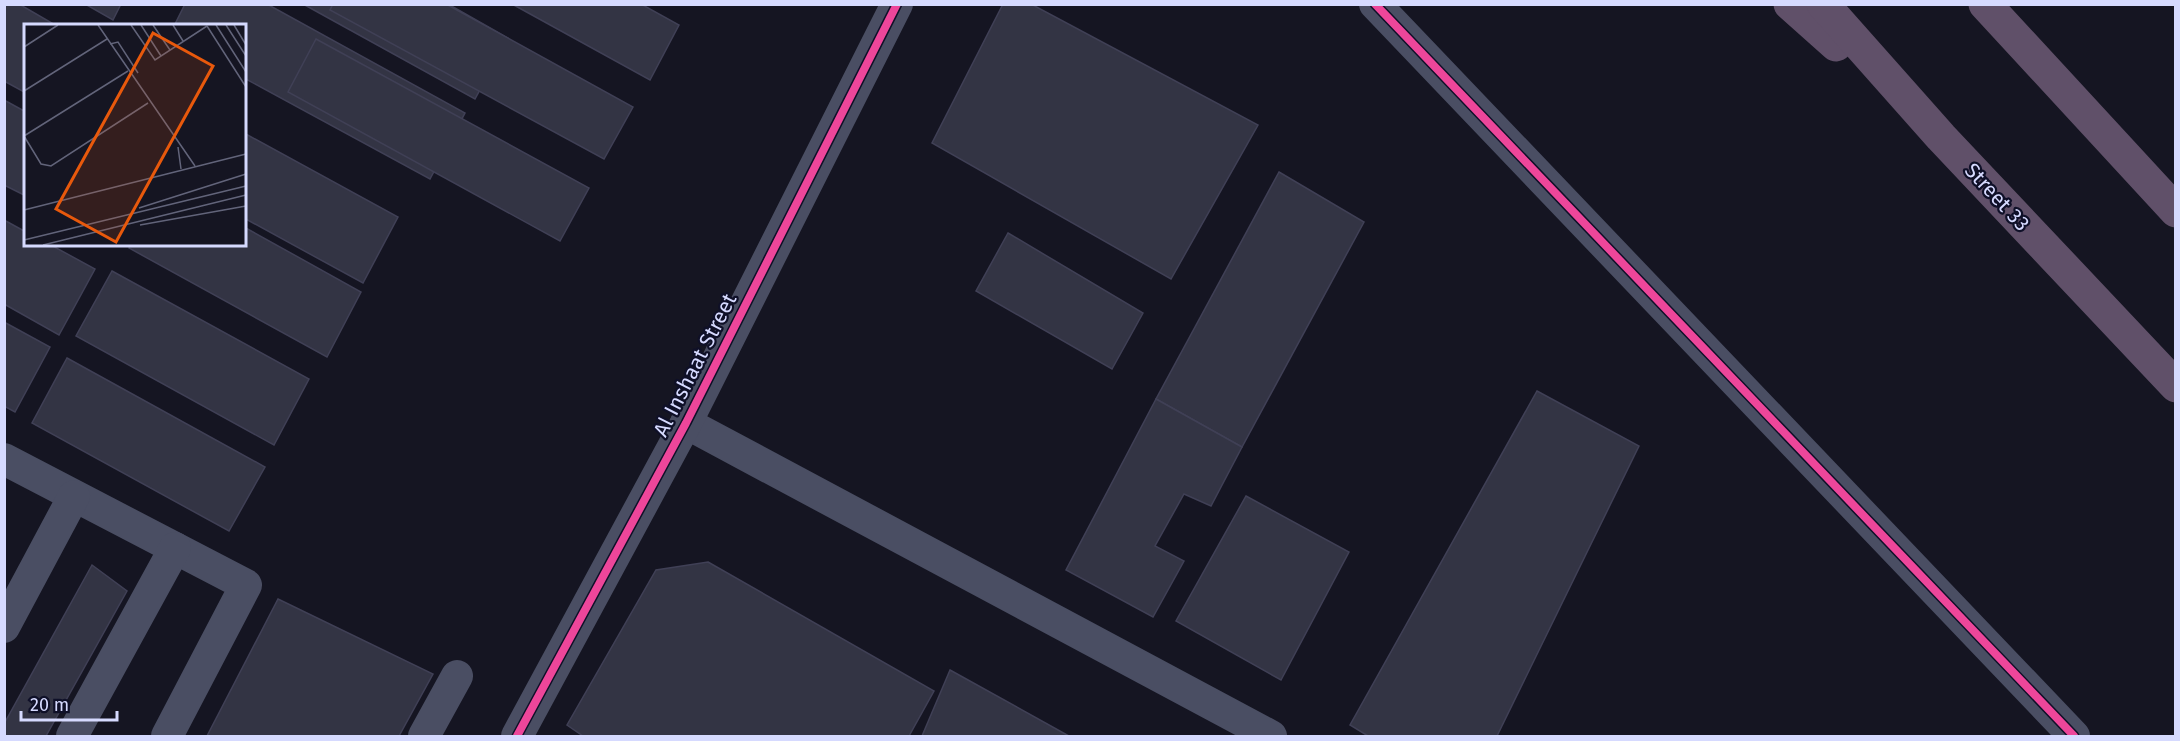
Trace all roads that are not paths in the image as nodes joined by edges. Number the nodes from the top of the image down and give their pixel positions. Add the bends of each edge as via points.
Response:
1 (897, 4) edge
2 (1375, 4) edge
3 (1790, 4) edge
4 (1823, 4) edge
5 (1985, 4) edge
6 (1998, 4) edge
7 (2038, 62) junction
8 (1941, 137) junction
9 (2175, 211) edge
10 (2175, 386) edge
11 (686, 423) junction
12 (4, 459) edge
13 (74, 496) junction
14 (175, 548) junction
15 (4, 627) edge
16 (457, 676) dead end
17 (72, 736) edge
18 (167, 736) edge
19 (424, 736) edge
20 (517, 736) edge
21 (1271, 736) edge
22 (2074, 736) edge

1 - 11 street, Al Inshaat Street
2 - 22 street
3 - 8 highway
4 - 8 highway, Street 33
5 - 7 highway
6 - 7 highway
7 - 9 highway
8 - 10 highway, Street 33
11 - 20 street, Al Inshaat Street
11 - 21 street
12 - 13 street
13 - 14 street
13 - 15 street
14 - 17 street
14 - 18 street via 246,585
16 - 19 street

